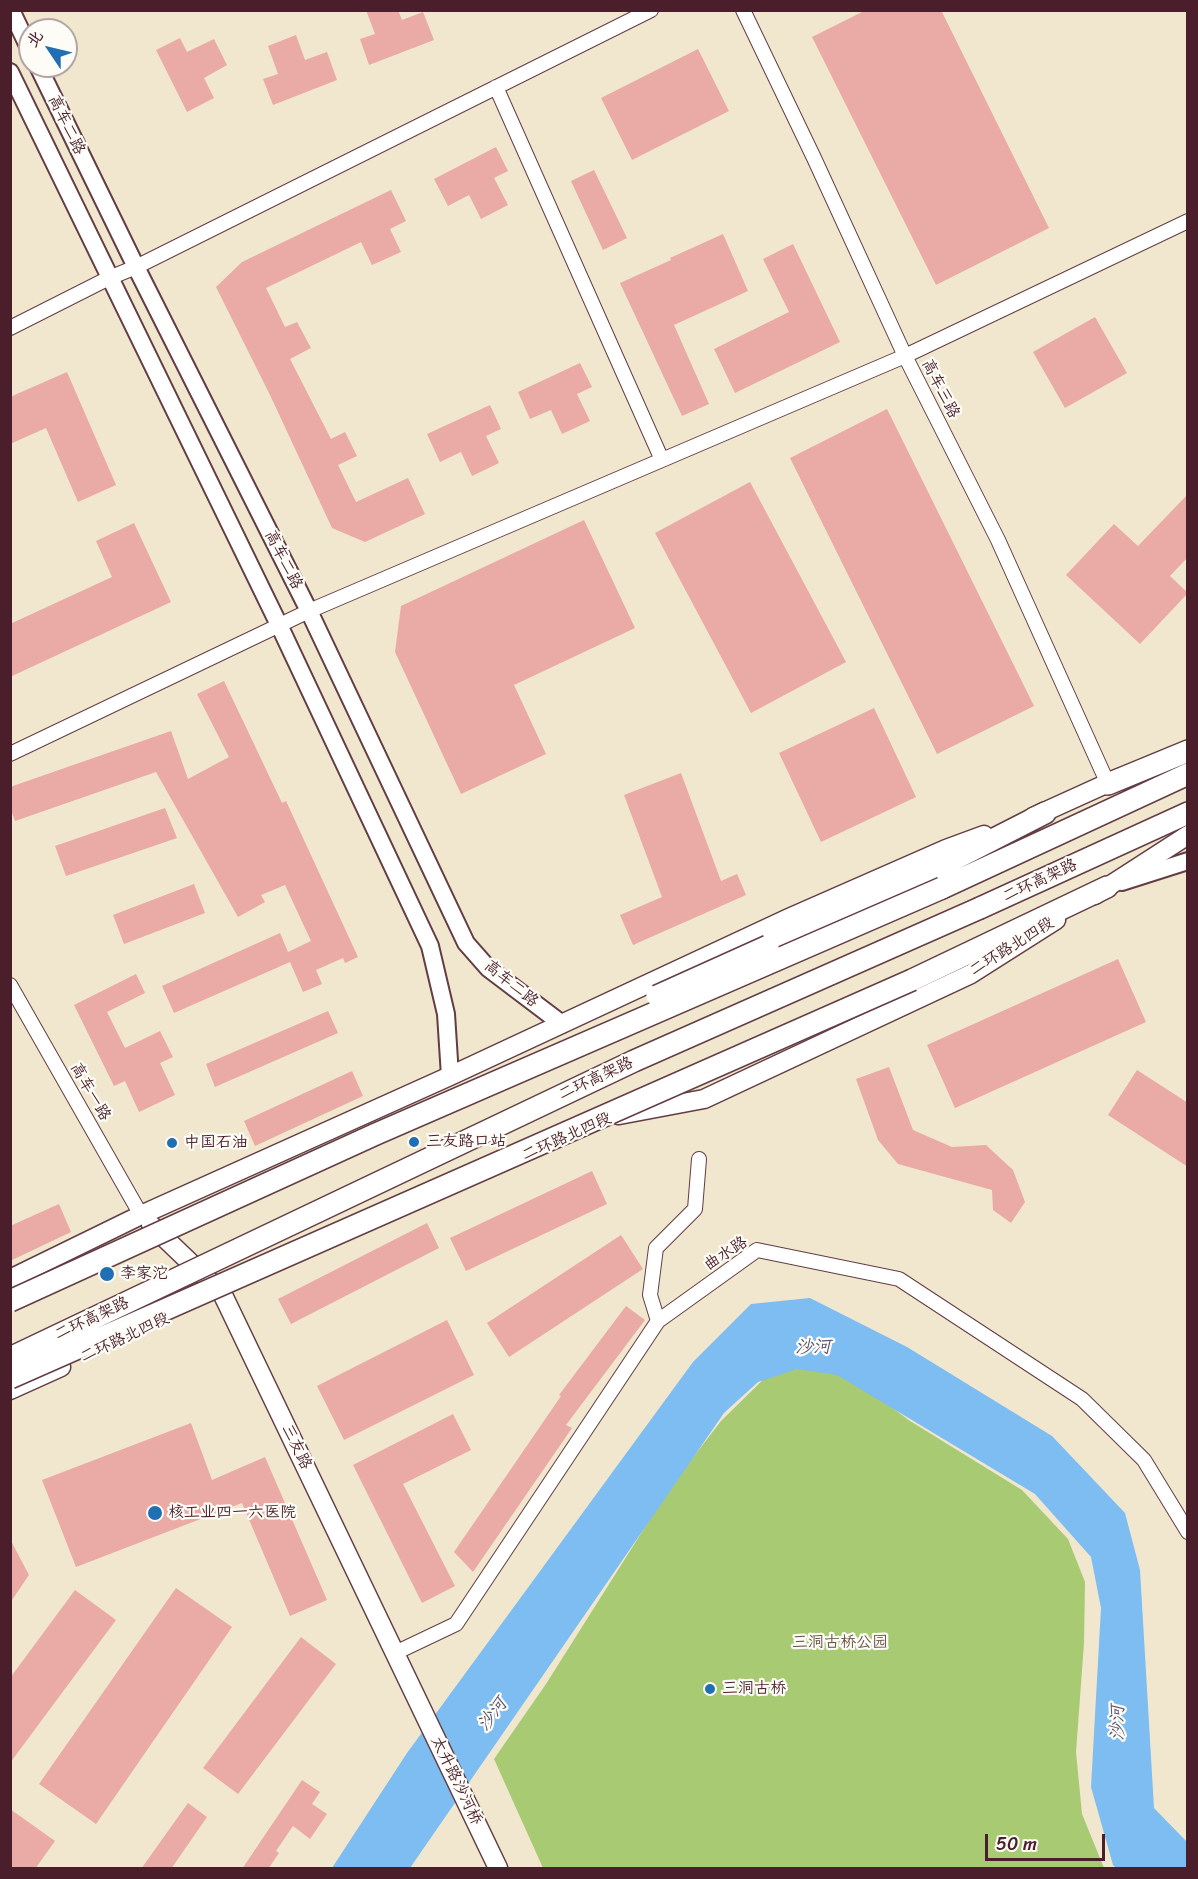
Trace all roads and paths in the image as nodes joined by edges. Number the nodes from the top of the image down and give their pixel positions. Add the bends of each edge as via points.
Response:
1 (11, 10) edge
2 (651, 10) edge
3 (743, 10) edge
4 (18, 25) edge
5 (10, 72) edge
6 (44, 78) edge
7 (496, 87) junction
8 (1188, 221) edge
9 (136, 267) junction
10 (109, 278) junction
11 (10, 328) edge
12 (905, 356) junction
13 (662, 460) junction
14 (309, 612) junction
15 (280, 627) junction
16 (1188, 742) edge
17 (1188, 751) edge
18 (10, 754) edge
19 (1188, 774) edge
20 (1108, 783) junction
21 (1045, 813) junction
22 (1188, 813) edge
23 (1188, 835) edge
24 (1188, 861) edge
25 (1107, 887) junction
26 (10, 985) edge
27 (562, 1024) junction
28 (450, 1076) junction
29 (699, 1160) dead end
30 (141, 1215) junction
31 (10, 1279) edge
32 (47, 1283) junction
33 (222, 1293) junction
34 (10, 1301) edge
35 (658, 1321) junction
36 (10, 1358) edge
37 (10, 1378) edge
38 (10, 1390) edge
39 (1188, 1532) edge
40 (394, 1653) junction
41 (419, 1703) joint
42 (495, 1864) edge

1 - 4 street
2 - 7 street
3 - 12 street, 高车三路
5 - 10 street, 高车二路
6 - 9 street, 高车二路
7 - 9 street
7 - 13 street
8 - 12 street
9 - 10 street
9 - 14 street, 高车二路
10 - 11 street
10 - 15 street, 高车二路
12 - 13 street
12 - 20 street, 高车三路 via 998,540
13 - 14 street
14 - 15 street
14 - 27 street, 高车二路 via 466,943 488,969
15 - 18 street
15 - 28 street, 高车二路 via 430,946 446,1014
16 - 20 main road
17 - 20 highway
19 - 32 highway, bridge via 942,888 376,1134
20 - 21 main road
21 - 27 main road via 946,849
21 - 32 highway, bridge via 768,946 90,1253
22 - 36 highway, 二环高架路, bridge via 634,1061
23 - 25 main road
24 - 25 street, 二环路北四段
25 - 33 main road, 二环路北四段 via 971,974 704,1099 614,1116
25 - 37 highway, bridge via 912,980
26 - 30 street, 高车一路
27 - 28 main road
28 - 30 main road
29 - 35 street via 695,1209 656,1248 650,1295
30 - 31 main road
30 - 33 main road, 三友路
32 - 34 highway, bridge
33 - 38 main road, 二环路北四段
33 - 40 main road, 三友路
35 - 39 street, 曲水路 via 757,1250 899,1279 1082,1399 1144,1460
35 - 40 street, 曲水路 via 456,1624
40 - 41 main road, 三友路
41 - 42 main road, 太升路沙河桥

